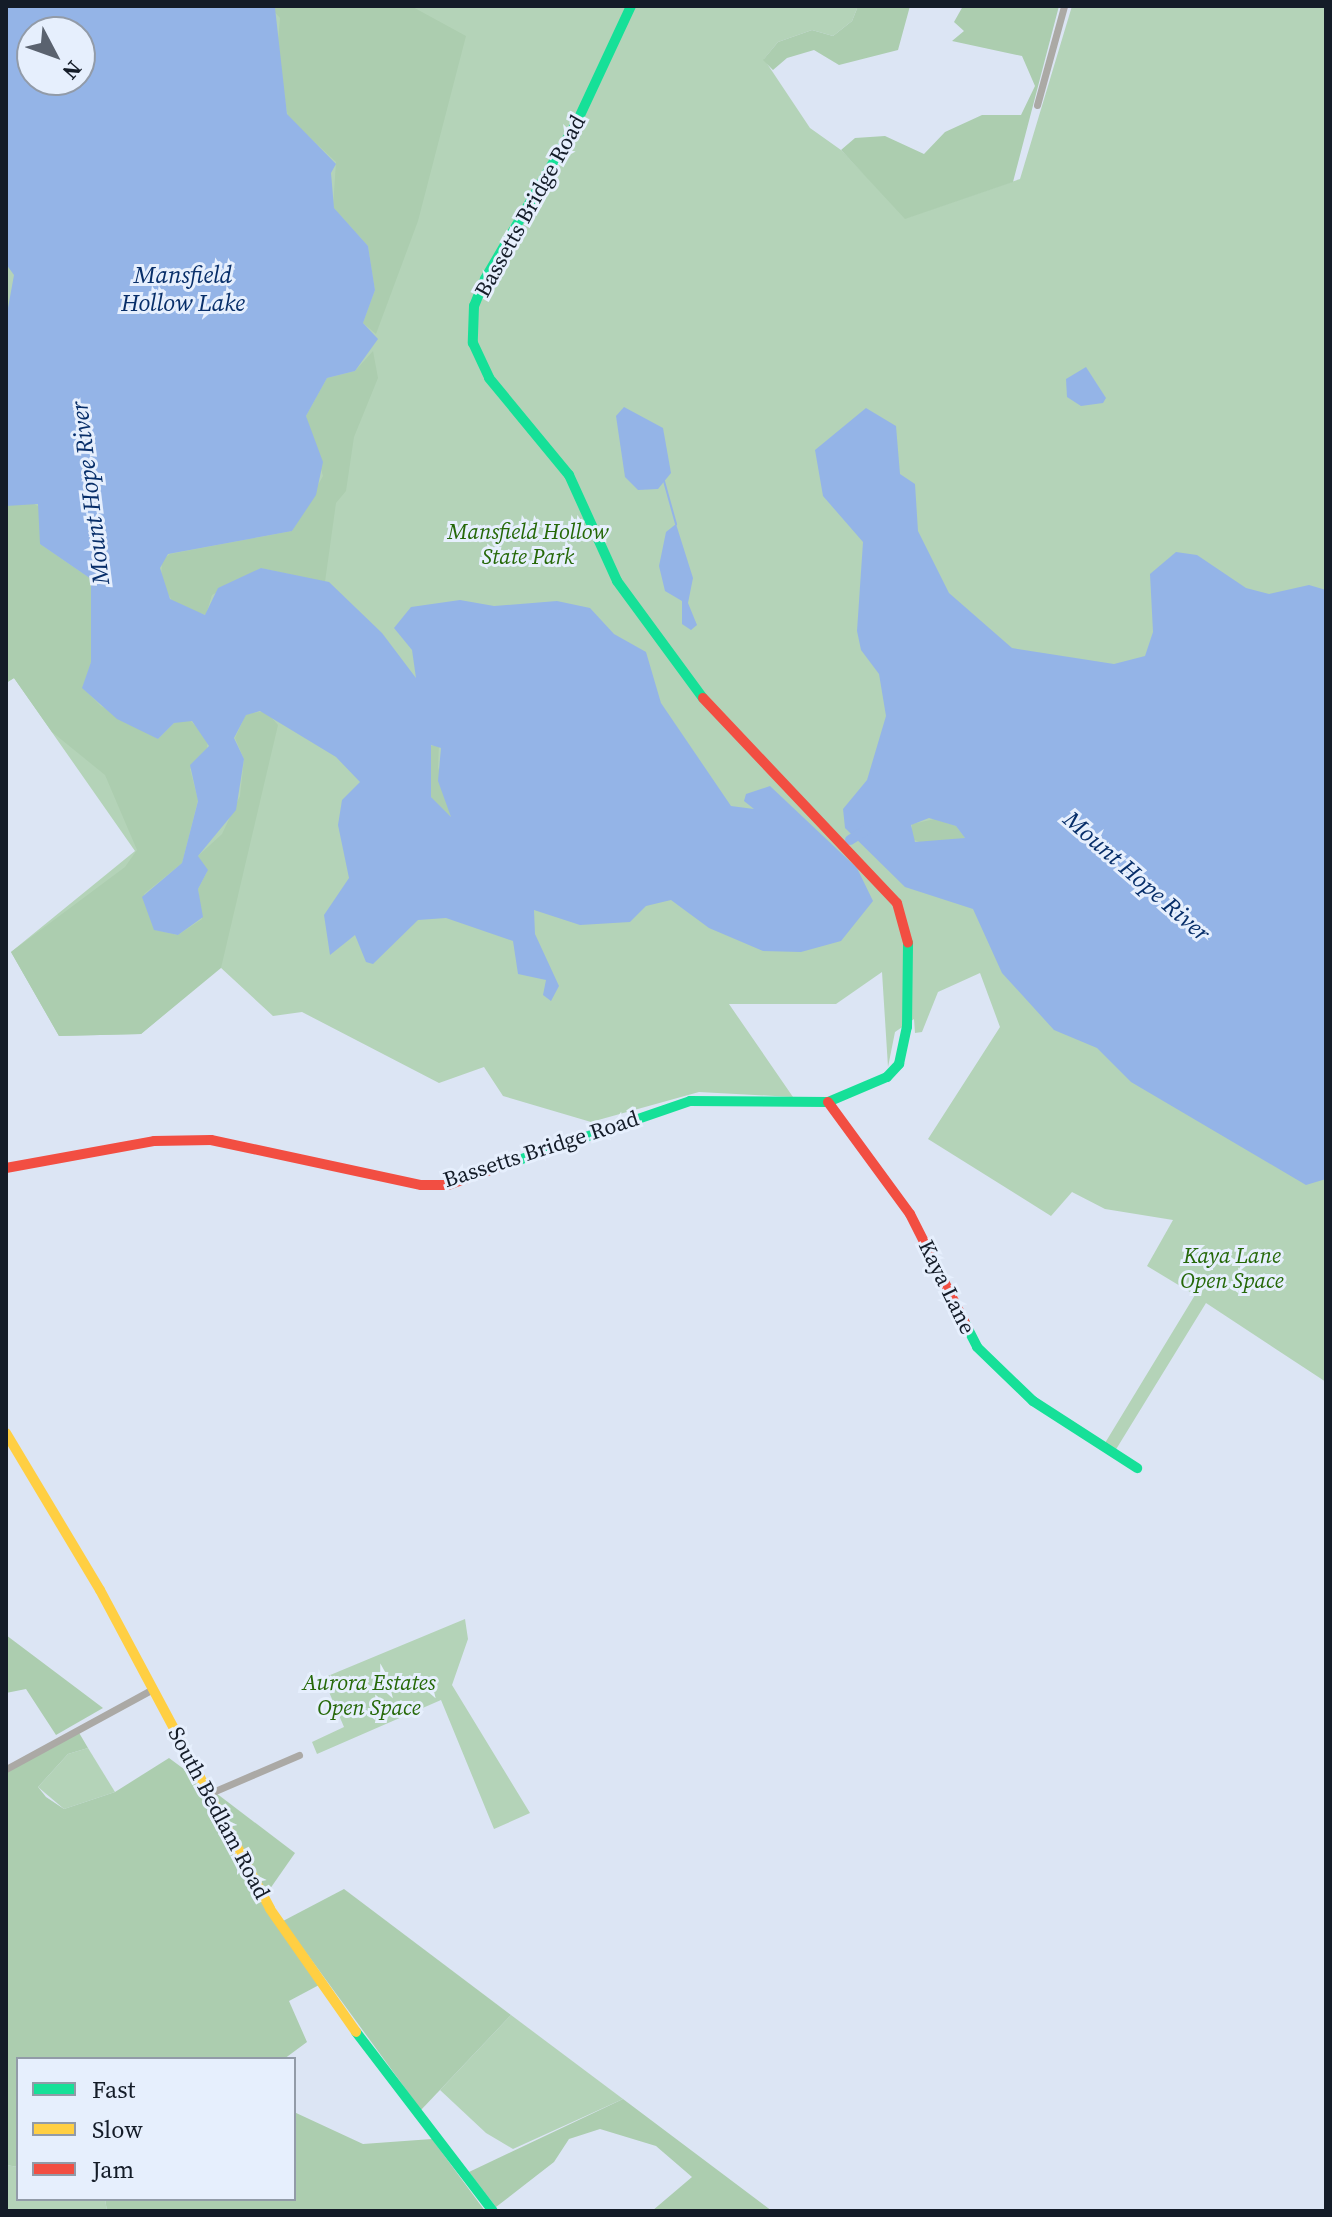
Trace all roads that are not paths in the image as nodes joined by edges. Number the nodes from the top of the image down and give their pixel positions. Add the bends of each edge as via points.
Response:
1 (631, 6) edge
2 (1064, 6) edge
3 (1037, 105) dead end
4 (828, 1102) junction
5 (6, 1168) edge
6 (6, 1433) edge
7 (1137, 1468) dead end
8 (153, 1689) junction
9 (299, 1755) dead end
10 (6, 1769) edge
11 (208, 1794) junction
12 (493, 2211) edge

1 - 4 street, Bassetts Bridge Road via 577,122 485,279 474,306 473,343 489,378 574,483 617,581 670,661 893,897 908,941 904,1050 887,1077
2 - 3 street
4 - 5 street, Bassetts Bridge Road via 690,1101 448,1185 421,1185 211,1140 154,1141
4 - 7 street, Kaya Lane via 910,1214 977,1347 1033,1401
6 - 8 street, South Bedlam Road
8 - 10 street
8 - 11 street, South Bedlam Road
9 - 11 street
11 - 12 street, South Bedlam Road via 270,1909 395,2088

